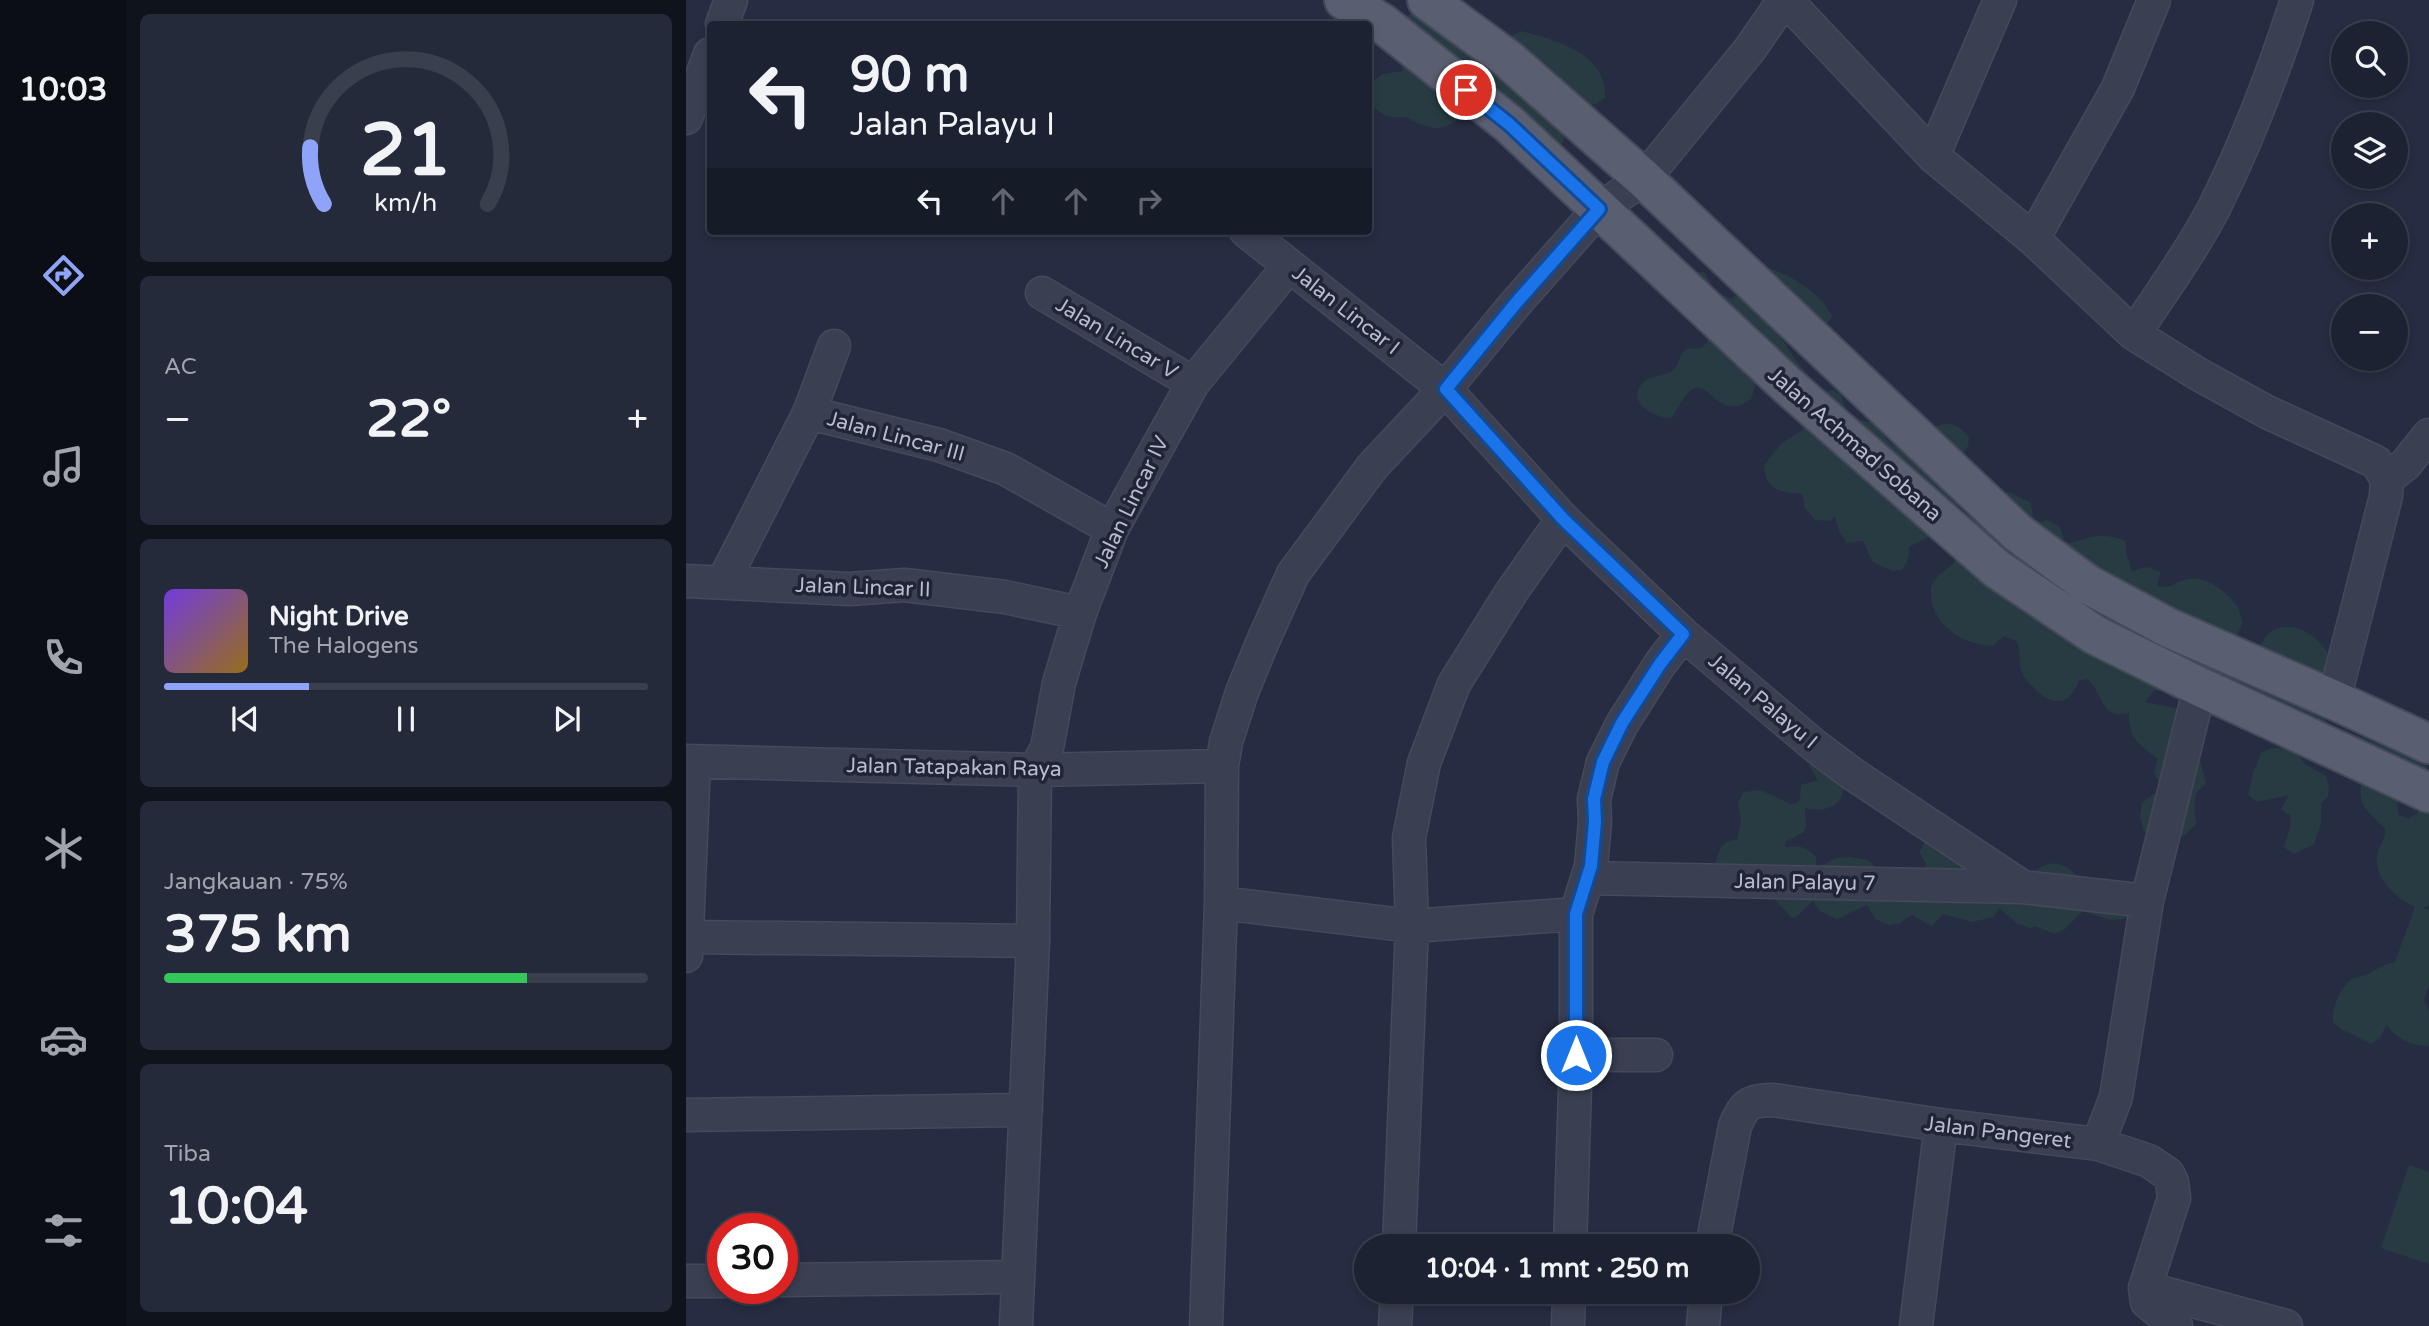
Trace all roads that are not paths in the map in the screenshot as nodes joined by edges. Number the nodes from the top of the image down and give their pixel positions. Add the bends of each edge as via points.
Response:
1 (731, 0) edge
2 (1427, 0) edge
3 (1785, 0) edge
4 (2000, 0) edge
5 (2154, 0) edge
6 (2297, 0) edge
7 (1348, 1) edge
8 (723, 21) edge
9 (707, 62) edge
10 (686, 118) edge
11 (1933, 156) junction
12 (1644, 179) junction
13 (1599, 209) junction
14 (1251, 235) edge
15 (2033, 239) junction
16 (1289, 266) junction
17 (1042, 293) dead end
18 (2134, 334) junction
19 (834, 346) dead end
20 (1193, 383) junction
21 (1446, 389) junction
22 (809, 413) junction
23 (2429, 435) edge
24 (2387, 479) junction
25 (1563, 519) junction
26 (1112, 529) junction
27 (2060, 564) junction
28 (686, 581) edge
29 (723, 582) junction
30 (2036, 595) junction
31 (1080, 613) junction
32 (1683, 634) junction
33 (2200, 687) junction
34 (2334, 700) junction
35 (2429, 744) edge
36 (690, 762) edge
37 (1222, 766) junction
38 (1035, 770) junction
39 (2429, 793) edge
40 (1587, 878) junction
41 (2023, 887) junction
42 (2147, 901) junction
43 (1221, 903) junction
44 (1576, 914) junction
45 (1412, 926) junction
46 (1033, 941) junction
47 (687, 946) edge
48 (1576, 1055) junction
49 (1656, 1055) dead end
50 (1026, 1110) junction
51 (686, 1115) edge
52 (1941, 1125) junction
53 (2098, 1144) junction
54 (1399, 1234) edge
55 (1570, 1234) edge
56 (1714, 1234) edge
57 (1018, 1277) junction
58 (798, 1280) edge
59 (686, 1281) edge
60 (707, 1281) edge
61 (2145, 1288) junction
62 (1396, 1304) edge
63 (1569, 1304) edge
64 (1705, 1304) edge
65 (1016, 1326) edge
66 (1206, 1326) edge
67 (1395, 1326) edge
68 (1568, 1326) edge
69 (1703, 1326) edge
70 (1916, 1326) edge
71 (2176, 1326) edge
72 (2286, 1326) edge

1 - 8 street
2 - 12 main road, Jalan Achmad Sobana via 1508,61
3 - 11 street
3 - 12 street
4 - 11 street
5 - 15 street via 2118,88
6 - 18 street via 2255,116 2213,209
7 - 13 main road, Jalan Achmad Sobana via 1509,124
9 - 10 street
11 - 15 street
12 - 13 street
12 - 27 main road, Jalan Achmad Sobana via 2018,533
13 - 21 street
13 - 30 main road, Jalan Achmad Sobana via 1786,384 1997,569
14 - 16 street, Jalan Lincar I
15 - 18 street
16 - 20 street, Jalan Lincar IV
16 - 21 street, Jalan Lincar I
17 - 20 street, Jalan Lincar V
18 - 24 street via 2267,412 2376,462
19 - 22 street
20 - 26 street, Jalan Lincar IV
21 - 25 street, Jalan Palayu I
21 - 37 street via 1372,467 1293,574 1242,692
22 - 26 street, Jalan Lincar III via 939,444 1006,469
22 - 29 street, Jalan Lincar III
23 - 24 street
24 - 34 street
25 - 32 street, Jalan Palayu I
25 - 45 street via 1511,591 1454,684 1424,762 1409,838
26 - 31 street, Jalan Lincar IV
27 - 30 main road
27 - 34 main road, Jalan Achmad Sobana via 2087,584 2169,628
28 - 29 street, Jalan Lincar II
29 - 31 street, Jalan Lincar II via 850,589 904,584 1005,597
30 - 33 main road, Jalan Achmad Sobana via 2095,635
31 - 38 street, Jalan Lincar IV via 1059,683 1047,748
32 - 40 street via 1622,723 1603,762 1594,799
32 - 41 street, Jalan Palayu I via 1854,775
33 - 39 main road, Jalan Achmad Sobana
33 - 42 street, Jalan Pangeret
34 - 35 main road, Jalan Achmad Sobana
36 - 38 street, Jalan Tatapakan Raya
36 - 47 street
37 - 38 street, Jalan Tatapakan Raya
37 - 43 street
38 - 46 street
40 - 41 street, Jalan Palayu 7
40 - 44 street
41 - 42 street, Jalan Palayu I
42 - 53 street, Jalan Pangeret via 2116,1097
43 - 45 street
43 - 66 street
44 - 45 street
44 - 48 street
45 - 54 street
46 - 47 street
46 - 50 street
48 - 49 street
48 - 55 street
50 - 51 street
50 - 57 street
52 - 53 street, Jalan Pangeret
52 - 56 street, Jalan Pangeret via 1754,1101 1742,1110 1735,1125
52 - 70 street
53 - 61 street via 2150,1161 2172,1182 2174,1198
57 - 58 street
57 - 65 street
59 - 60 street
61 - 71 street via 2147,1302
61 - 72 street
62 - 67 street
63 - 68 street
64 - 69 street

